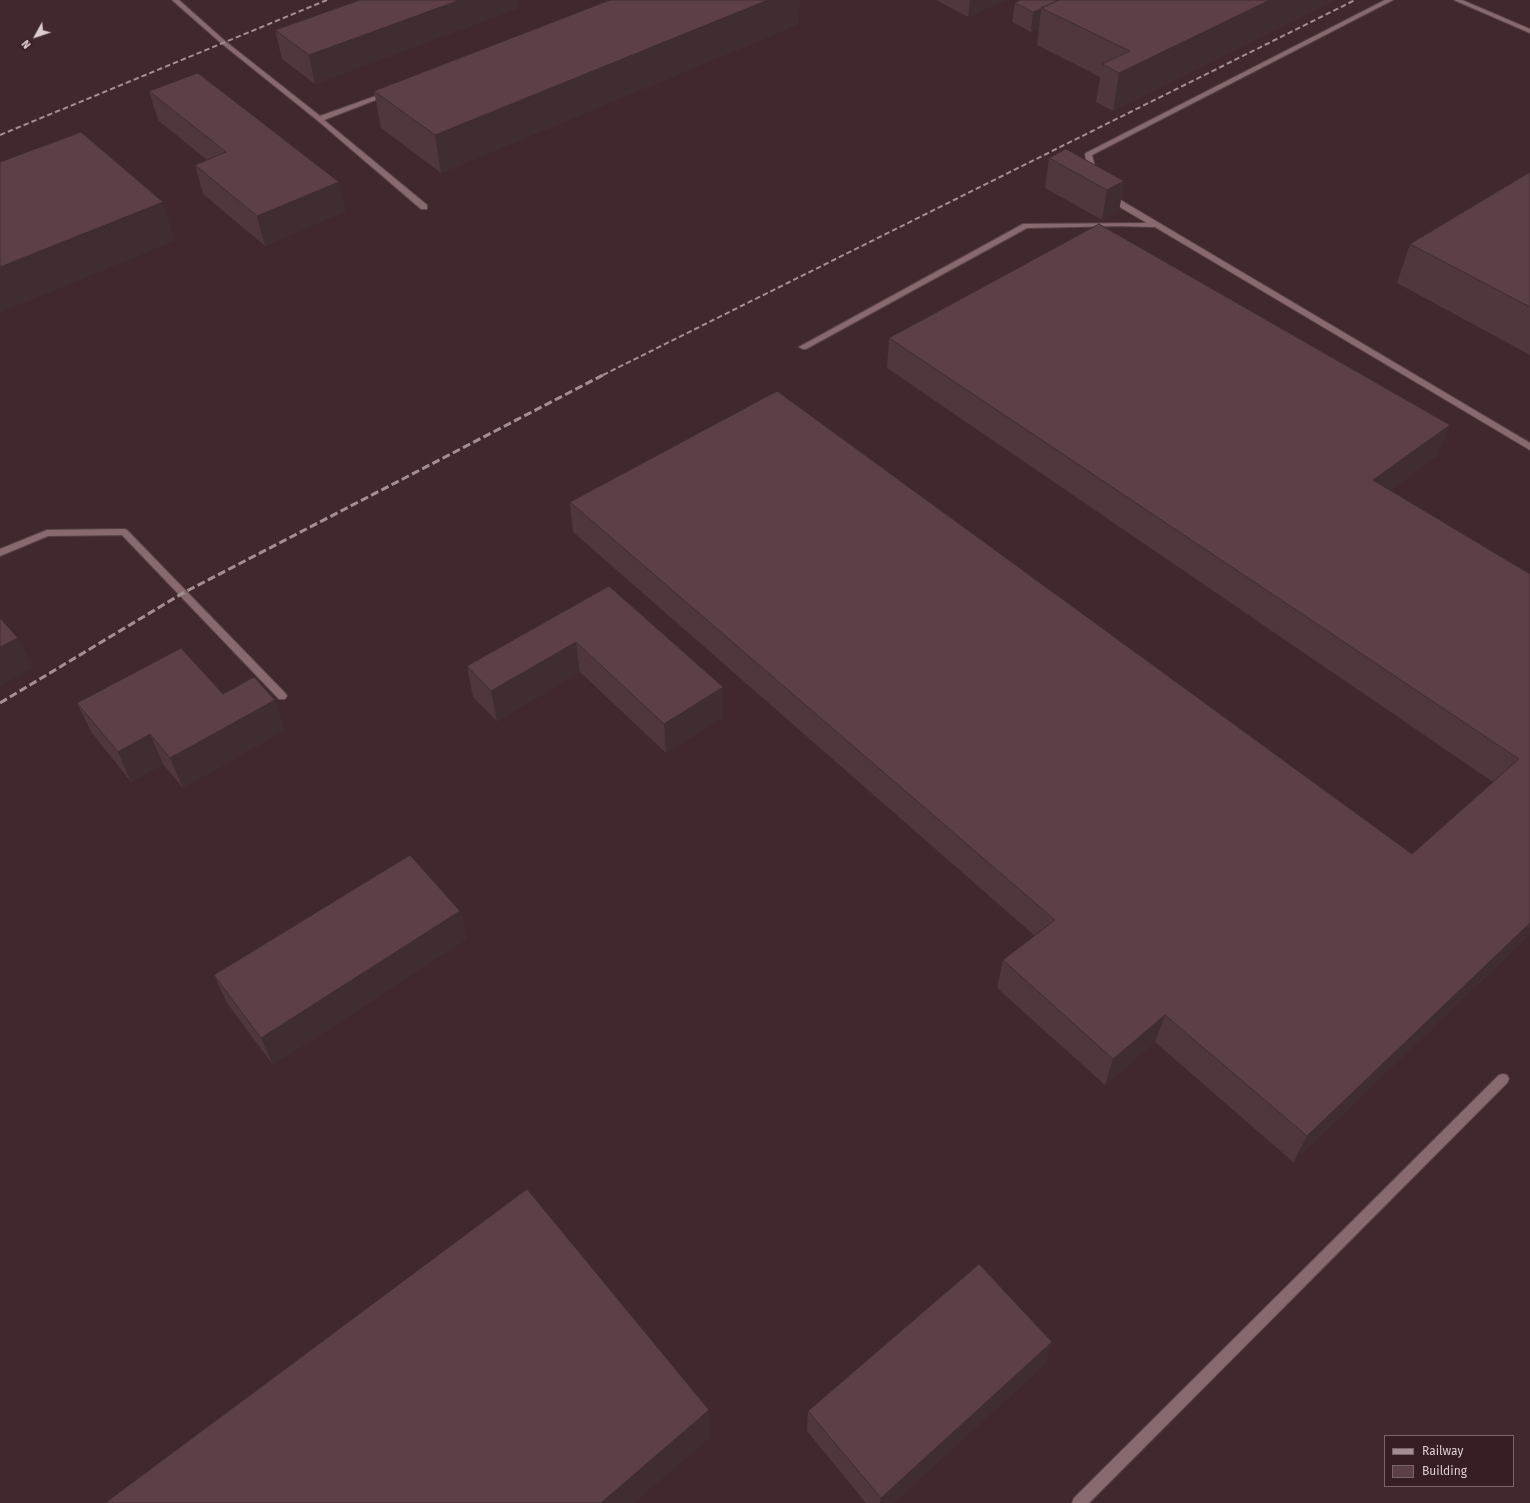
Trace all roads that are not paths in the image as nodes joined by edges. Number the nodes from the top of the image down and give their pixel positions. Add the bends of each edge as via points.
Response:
1 (175, 0) edge
2 (1390, 0) edge
3 (1457, 0) edge
4 (1530, 31) edge
5 (393, 91) edge
6 (319, 118) junction
7 (1094, 181) edge
8 (1102, 192) edge
9 (424, 207) dead end
10 (1158, 226) junction
11 (803, 347) dead end
12 (1530, 447) edge
13 (0, 553) edge
14 (282, 696) dead end
15 (1503, 1079) dead end
16 (1079, 1503) edge

1 - 6 lane via 223,42
2 - 7 lane via 1088,154
3 - 4 lane
5 - 6 lane
6 - 9 lane
8 - 10 lane
10 - 11 lane via 1026,226
10 - 12 lane
13 - 14 lane via 47,533 124,532
15 - 16 lane

